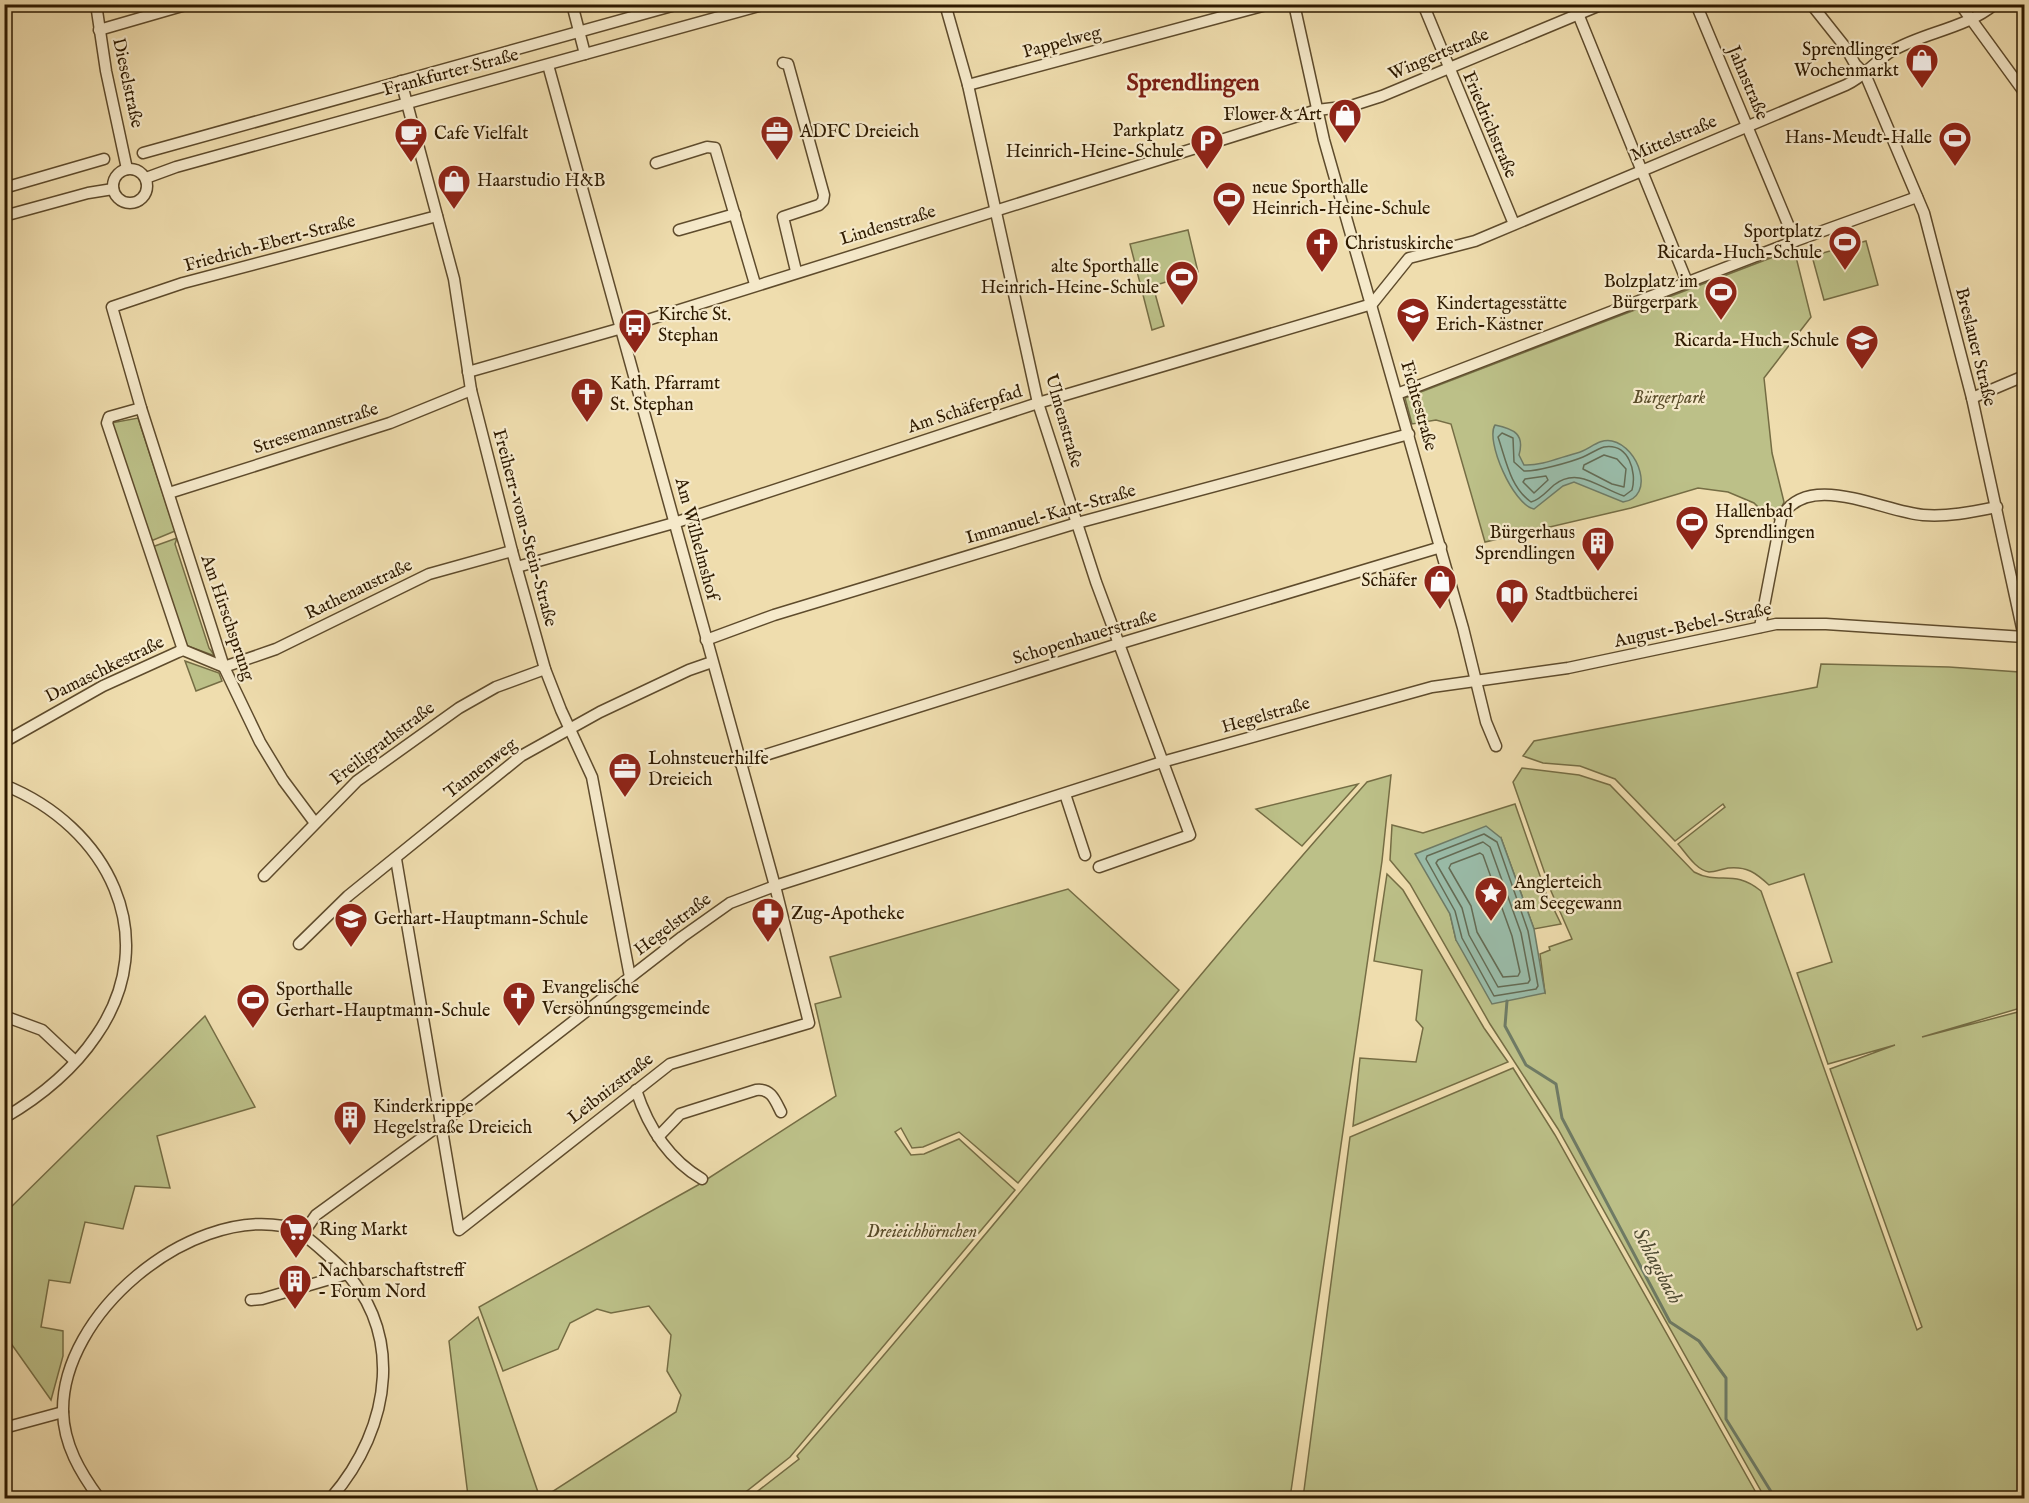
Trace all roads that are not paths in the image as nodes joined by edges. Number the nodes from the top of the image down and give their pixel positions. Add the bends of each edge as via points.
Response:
1 (96, 4) edge
2 (189, 4) edge
3 (572, 4) edge
4 (679, 4) edge
5 (766, 4) edge
6 (945, 4) edge
7 (1270, 4) edge
8 (1294, 4) edge
9 (1423, 4) edge
10 (1603, 4) edge
11 (1696, 4) edge
12 (1811, 4) edge
13 (1960, 4) edge
14 (1995, 4) edge
15 (1577, 10) edge
16 (1970, 20) junction
17 (99, 30) junction
18 (579, 31) junction
19 (585, 54) junction
20 (783, 63) dead end
21 (548, 65) junction
22 (1447, 69) junction
23 (1865, 74) junction
24 (401, 81) junction
25 (968, 85) junction
26 (2025, 92) edge
27 (406, 102) junction
28 (1317, 110) junction
29 (1747, 127) junction
30 (143, 153) dead end
31 (104, 159) dead end
32 (656, 163) dead end
33 (127, 169) junction
34 (1640, 171) junction
35 (146, 178) junction
36 (4, 188) edge
37 (113, 189) junction
38 (1917, 197) junction
39 (995, 210) junction
40 (735, 214) junction
41 (4, 216) edge
42 (437, 216) junction
43 (1514, 224) junction
44 (679, 230) dead end
45 (1795, 241) junction
46 (796, 271) junction
47 (1687, 282) junction
48 (755, 284) junction
49 (1372, 304) junction
50 (112, 307) joint
51 (622, 328) junction
52 (468, 372) junction
53 (2025, 376) edge
54 (471, 390) junction
55 (1397, 394) junction
56 (1972, 398) junction
57 (1038, 403) junction
58 (141, 408) junction
59 (1409, 434) junction
60 (168, 494) junction
61 (1997, 507) junction
62 (1077, 523) junction
63 (674, 524) junction
64 (1441, 547) junction
65 (512, 551) junction
66 (517, 567) junction
67 (1760, 627) junction
68 (2024, 637) edge
69 (706, 640) junction
70 (1118, 644) junction
71 (183, 650) junction
72 (712, 662) junction
73 (224, 667) junction
74 (545, 669) junction
75 (1478, 682) junction
76 (569, 729) junction
77 (4, 742) edge
78 (1496, 746) dead end
79 (1162, 762) junction
80 (740, 763) junction
81 (4, 785) edge
82 (1065, 794) junction
83 (315, 823) junction
84 (1085, 855) dead end
85 (396, 859) junction
86 (1099, 867) dead end
87 (264, 876) dead end
88 (775, 886) junction
89 (299, 944) dead end
90 (630, 977) junction
91 (4, 1016) edge
92 (809, 1023) joint
93 (75, 1061) junction
94 (636, 1090) junction
95 (781, 1112) dead end
96 (4, 1118) edge
97 (441, 1124) junction
98 (658, 1137) junction
99 (702, 1179) dead end
100 (302, 1235) junction
101 (347, 1275) junction
102 (250, 1300) dead end
103 (63, 1412) junction
104 (4, 1428) edge
105 (99, 1498) edge
106 (331, 1498) edge

1 - 17 street, Dieselstraße
2 - 17 street
3 - 18 street
4 - 18 street, Frankfurter Straße
5 - 19 street, Frankfurter Straße
6 - 25 street, Ulmenstraße
7 - 25 street, Pappelweg
8 - 28 street, Fichtestraße
9 - 22 street, Friedrichstraße
10 - 15 street, Wingertstraße
11 - 29 street, Jahnstraße
12 - 23 street, Breslauer Straße
13 - 16 street
14 - 16 street, Mittelstraße
15 - 22 street, Wingertstraße
15 - 34 street
16 - 23 street, Mittelstraße via 1893,50
16 - 26 street
17 - 33 street, Dieselstraße
18 - 19 street
18 - 24 street, Frankfurter Straße
19 - 21 street, Frankfurter Straße
20 - 46 street via 788,64 824,195 819,205 783,217
21 - 27 street, Frankfurter Straße
21 - 51 street, Am Wilhelmshof
22 - 28 street, Wingertstraße via 1363,103
22 - 43 street, Friedrichstraße
23 - 29 street, Mittelstraße
23 - 38 street, Breslauer Straße
24 - 27 street, Freiherr-vom-Stein-Straße
24 - 30 street, Frankfurter Straße
25 - 39 street, Ulmenstraße
27 - 35 street, Frankfurter Straße
27 - 42 street, Freiherr-vom-Stein-Straße
28 - 39 street, Lindenstraße
28 - 49 street, Fichtestraße
29 - 34 street, Mittelstraße
29 - 45 street, Jahnstraße
31 - 36 street
32 - 40 street via 715,148
33 - 35 street via 139,171
33 - 37 street via 117,175
34 - 43 street, Mittelstraße
34 - 47 street
35 - 37 street via 148,190 136,203 119,200
37 - 41 street
38 - 45 street
38 - 56 street, Breslauer Straße
39 - 46 street, Lindenstraße
39 - 57 street, Ulmenstraße
40 - 44 street
40 - 48 street
42 - 50 street, Friedrich-Ebert-Straße via 183,283
42 - 52 street, Freiherr-vom-Stein-Straße via 458,299
43 - 49 street, Mittelstraße via 1466,244 1409,258
45 - 47 street
46 - 48 street, Lindenstraße
47 - 55 street
48 - 51 street, Lindenstraße
49 - 55 street, Fichtestraße
49 - 57 street, Am Schäferpfad
50 - 58 street, Am Hirschsprung
51 - 52 street, Lindenstraße
51 - 63 street, Am Wilhelmshof
52 - 54 street, Freiherr-vom-Stein-Straße
53 - 56 street
54 - 60 street, Stresemannstraße via 390,423
54 - 65 street, Freiherr-vom-Stein-Straße
55 - 59 street, Fichtestraße
56 - 61 street, Breslauer Straße
57 - 62 street, Ulmenstraße
57 - 63 street, Am Schäferpfad
58 - 60 street, Am Hirschsprung
58 - 71 street via 109,417 107,423
59 - 62 street, Immanuel-Kant-Straße
59 - 64 street, Fichtestraße
60 - 73 street, Am Hirschsprung
61 - 67 street via 1934,516 1841,496 1812,495 1798,500 1781,518
61 - 68 street, Breslauer Straße
62 - 69 street, Immanuel-Kant-Straße via 774,615
62 - 70 street, Ulmenstraße
63 - 66 street, Am Schäferpfad
63 - 69 street, Am Wilhelmshof
64 - 70 street, Schopenhauerstraße
64 - 75 street, Fichtestraße
65 - 66 street, Freiherr-vom-Stein-Straße
65 - 73 street, Rathenaustraße via 429,574 276,649
66 - 74 street, Freiherr-vom-Stein-Straße
67 - 68 street, August-Bebel-Straße via 1826,624
67 - 75 street, August-Bebel-Straße via 1568,668
69 - 72 street, Am Wilhelmshof
70 - 79 street, Ulmenstraße
70 - 80 street, Schopenhauerstraße
71 - 73 street, Damaschkestraße
71 - 77 street, Damaschkestraße via 103,686
72 - 76 street, Tannenweg
72 - 80 street, Am Wilhelmshof
73 - 83 street, Am Hirschsprung via 260,742
74 - 76 street, Freiherr-vom-Stein-Straße
74 - 83 street, Freiligrathstraße via 496,687 459,708 357,781
75 - 78 street, Fichtestraße via 1486,722
75 - 79 street, Hegelstraße via 1421,689
76 - 85 street, Tannenweg via 521,756
76 - 90 street, Freiherr-vom-Stein-Straße via 592,777
79 - 82 street, Hegelstraße
79 - 86 street, Ulmenstraße via 1190,835
80 - 88 street, Am Wilhelmshof
81 - 93 street via 47,806 76,831 103,862 119,898 125,944 121,984 104,1022
82 - 84 street
82 - 88 street, Hegelstraße
83 - 87 street, Freiligrathstraße
85 - 89 street, Tannenweg via 348,896
85 - 97 street
88 - 90 street, Hegelstraße via 730,903
88 - 92 street, Am Wilhelmshof
90 - 97 street, Hegelstraße
91 - 93 street via 42,1030
92 - 94 street, Leibnizstraße via 675,1061
93 - 96 street via 40,1094
94 - 97 street, Leibnizstraße via 459,1230
94 - 98 street
95 - 98 street via 767,1090 756,1090 680,1114
97 - 100 street, Hegelstraße via 316,1215
98 - 99 street via 673,1156
100 - 101 street
100 - 103 street via 281,1226 225,1231 191,1242 150,1266 115,1296 84,1336 68,1374
101 - 102 street
101 - 106 street via 373,1313 382,1350 383,1377 378,1411 367,1443
103 - 104 street
103 - 105 street via 71,1452

